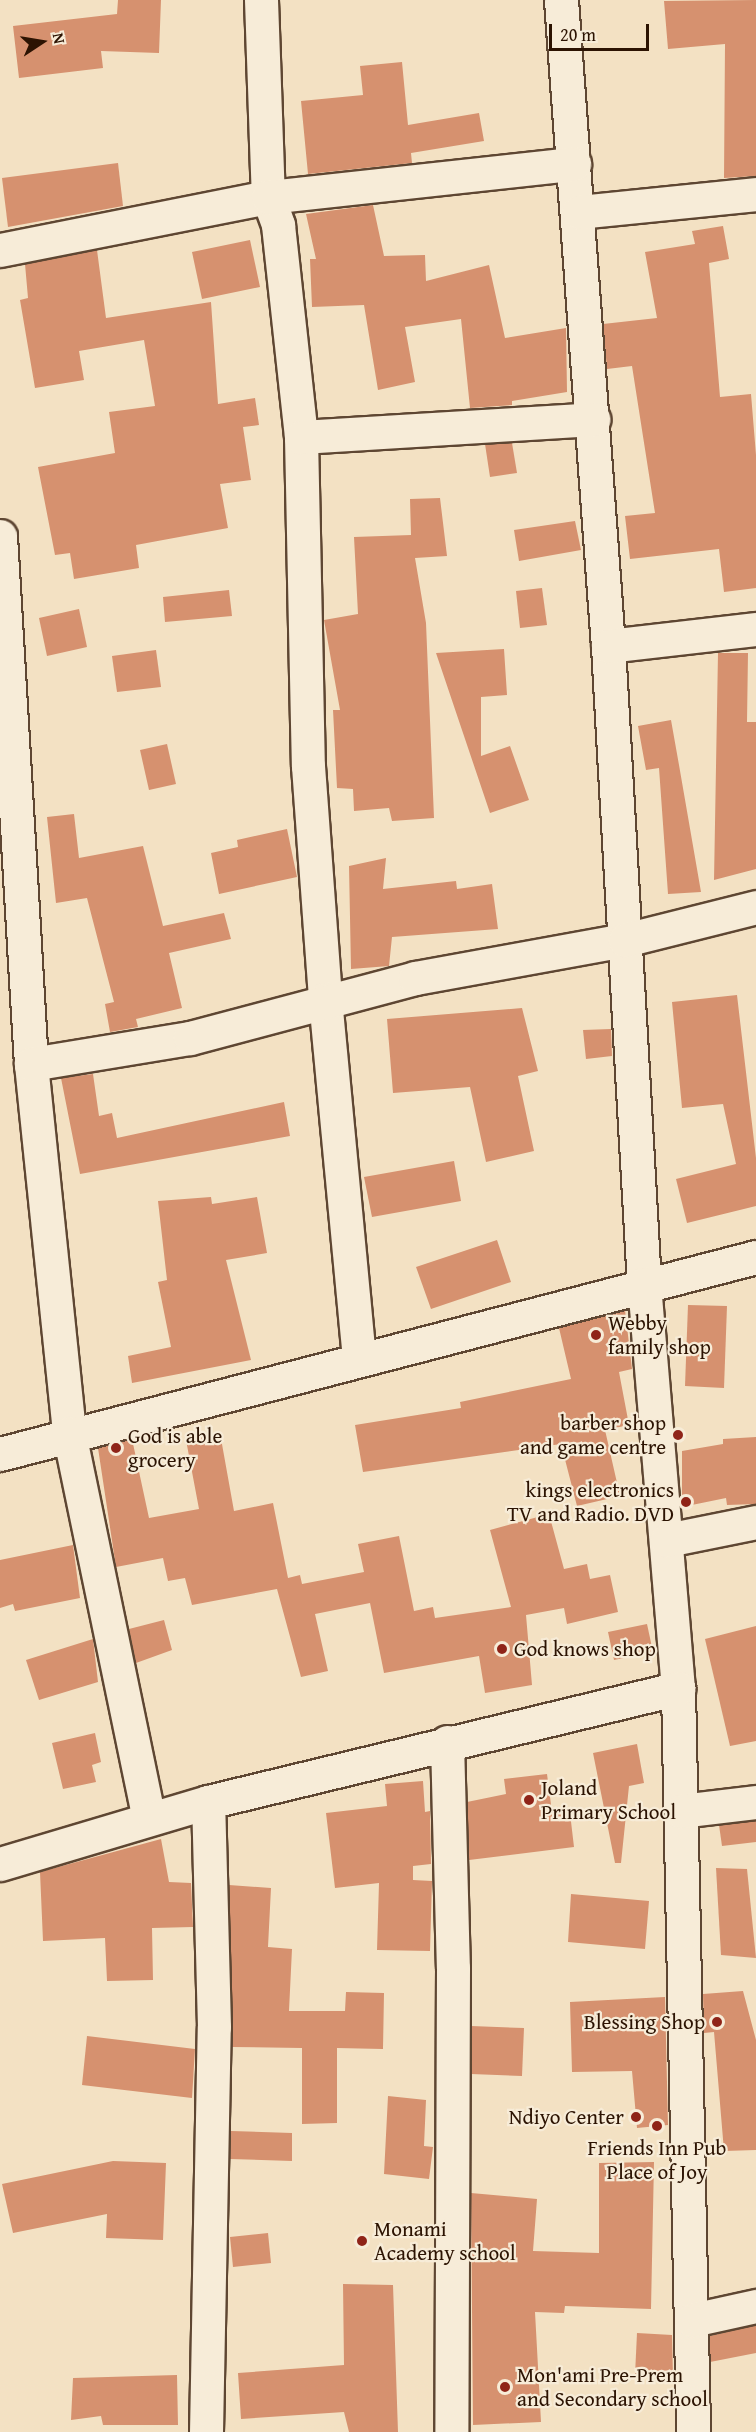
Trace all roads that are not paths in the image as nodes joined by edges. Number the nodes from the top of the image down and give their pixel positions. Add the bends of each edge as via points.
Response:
1 (261, 0) edge
2 (561, 0) edge
3 (574, 165) junction
4 (756, 194) edge
5 (268, 197) junction
6 (579, 212) junction
7 (0, 250) edge
8 (593, 419) junction
9 (301, 437) junction
10 (0, 536) edge
11 (756, 629) edge
12 (608, 646) junction
13 (8, 789) edge
14 (756, 907) edge
15 (625, 940) junction
16 (325, 999) junction
17 (31, 1064) junction
18 (756, 1257) edge
19 (644, 1284) junction
20 (359, 1358) junction
21 (69, 1433) junction
22 (0, 1454) edge
23 (756, 1522) edge
24 (667, 1540) junction
25 (678, 1688) junction
26 (447, 1742) junction
27 (208, 1802) junction
28 (756, 1802) edge
29 (681, 1811) junction
30 (149, 1818) junction
31 (0, 1864) edge
32 (756, 2306) edge
33 (692, 2320) junction
34 (206, 2432) edge
35 (451, 2432) edge
36 (693, 2432) edge

1 - 5 street
2 - 3 street
3 - 5 street
3 - 6 street
4 - 6 street
5 - 7 street
5 - 9 street via 278,225
6 - 8 street
8 - 9 street
8 - 12 street
9 - 16 street via 308,766
10 - 13 street
11 - 12 street
12 - 15 street
13 - 17 street
14 - 15 street
15 - 16 street
15 - 19 street
16 - 17 street via 190,1038
16 - 20 street
17 - 21 street
18 - 19 street
19 - 20 street
19 - 24 street
20 - 21 street
21 - 22 street
21 - 30 street
23 - 24 street
24 - 25 street
25 - 26 street
25 - 29 street
26 - 27 street
26 - 35 street via 453,1968
27 - 30 street
27 - 34 street via 214,2027
28 - 29 street
29 - 33 street
30 - 31 street
32 - 33 street
33 - 36 street

